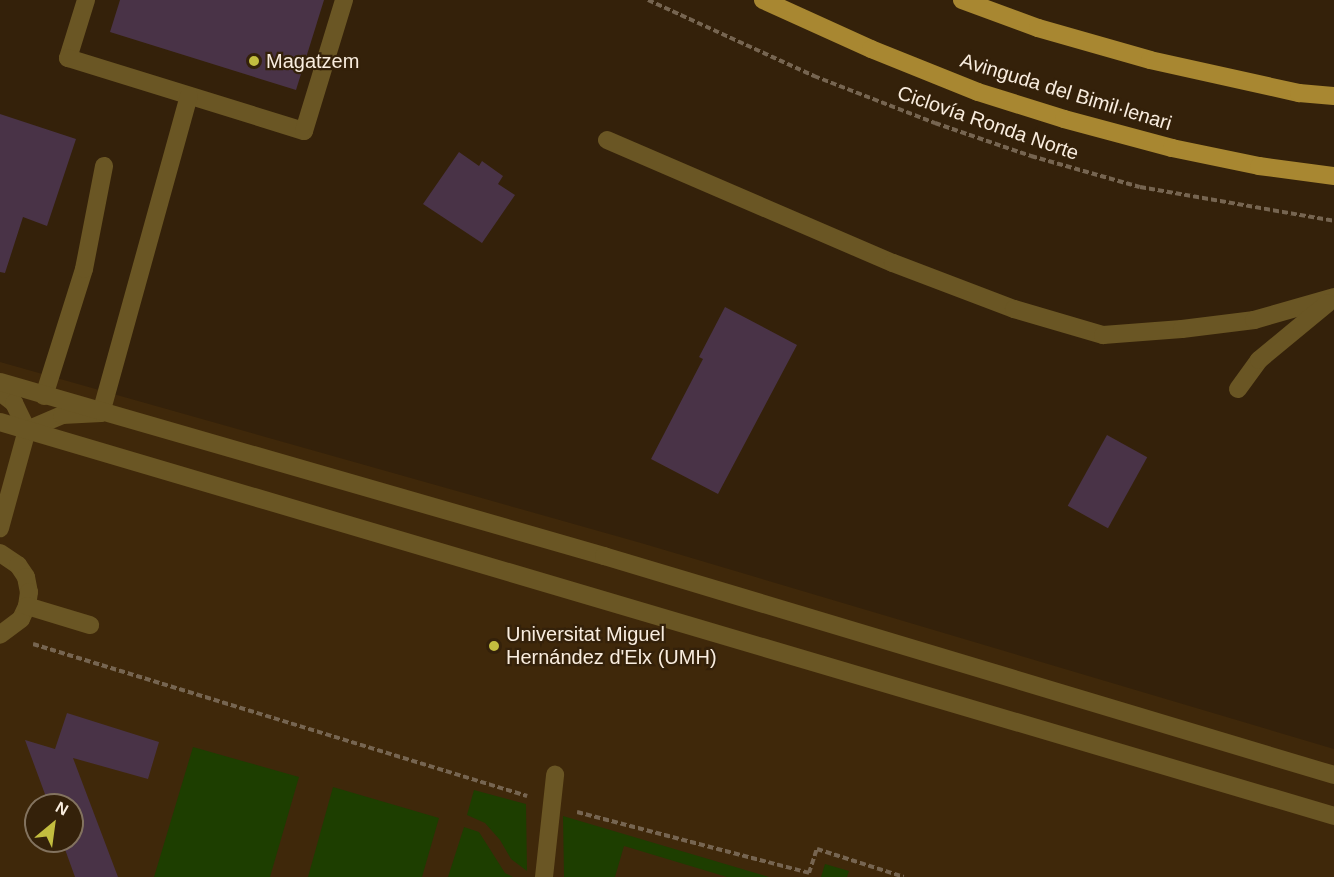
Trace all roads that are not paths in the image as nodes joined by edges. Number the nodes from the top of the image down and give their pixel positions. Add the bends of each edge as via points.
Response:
1 (86, 0) edge
2 (344, 0) edge
3 (764, 0) edge
4 (962, 0) edge
5 (189, 96) junction
6 (1334, 96) edge
7 (607, 140) dead end
8 (104, 166) dead end
9 (1334, 176) edge
10 (1334, 298) edge
11 (0, 382) edge
12 (1238, 389) dead end
13 (0, 392) edge
14 (44, 396) junction
15 (101, 413) junction
16 (0, 422) edge
17 (27, 430) junction
18 (0, 528) edge
19 (0, 553) edge
20 (27, 606) junction
21 (90, 625) dead end
22 (0, 635) edge
23 (1334, 774) edge
24 (555, 775) dead end
25 (1334, 816) edge
26 (544, 877) edge

1 - 5 street via 68,58
2 - 5 street via 304,131
3 - 9 main road, Avinguda del Bimil·lenari via 978,92 1053,116 1172,148
4 - 6 main road via 1038,28 1150,60 1299,93
5 - 15 street
7 - 10 street via 893,263 1014,309 1103,335 1254,320
8 - 14 street via 84,269
10 - 12 street via 1260,360
11 - 14 street
13 - 17 street via 14,403
14 - 15 street
15 - 17 street via 62,415
15 - 23 street via 604,556
16 - 17 street
17 - 18 street
17 - 25 street
19 - 20 street via 18,565 26,577
20 - 21 street
20 - 22 street via 21,619
24 - 26 street

